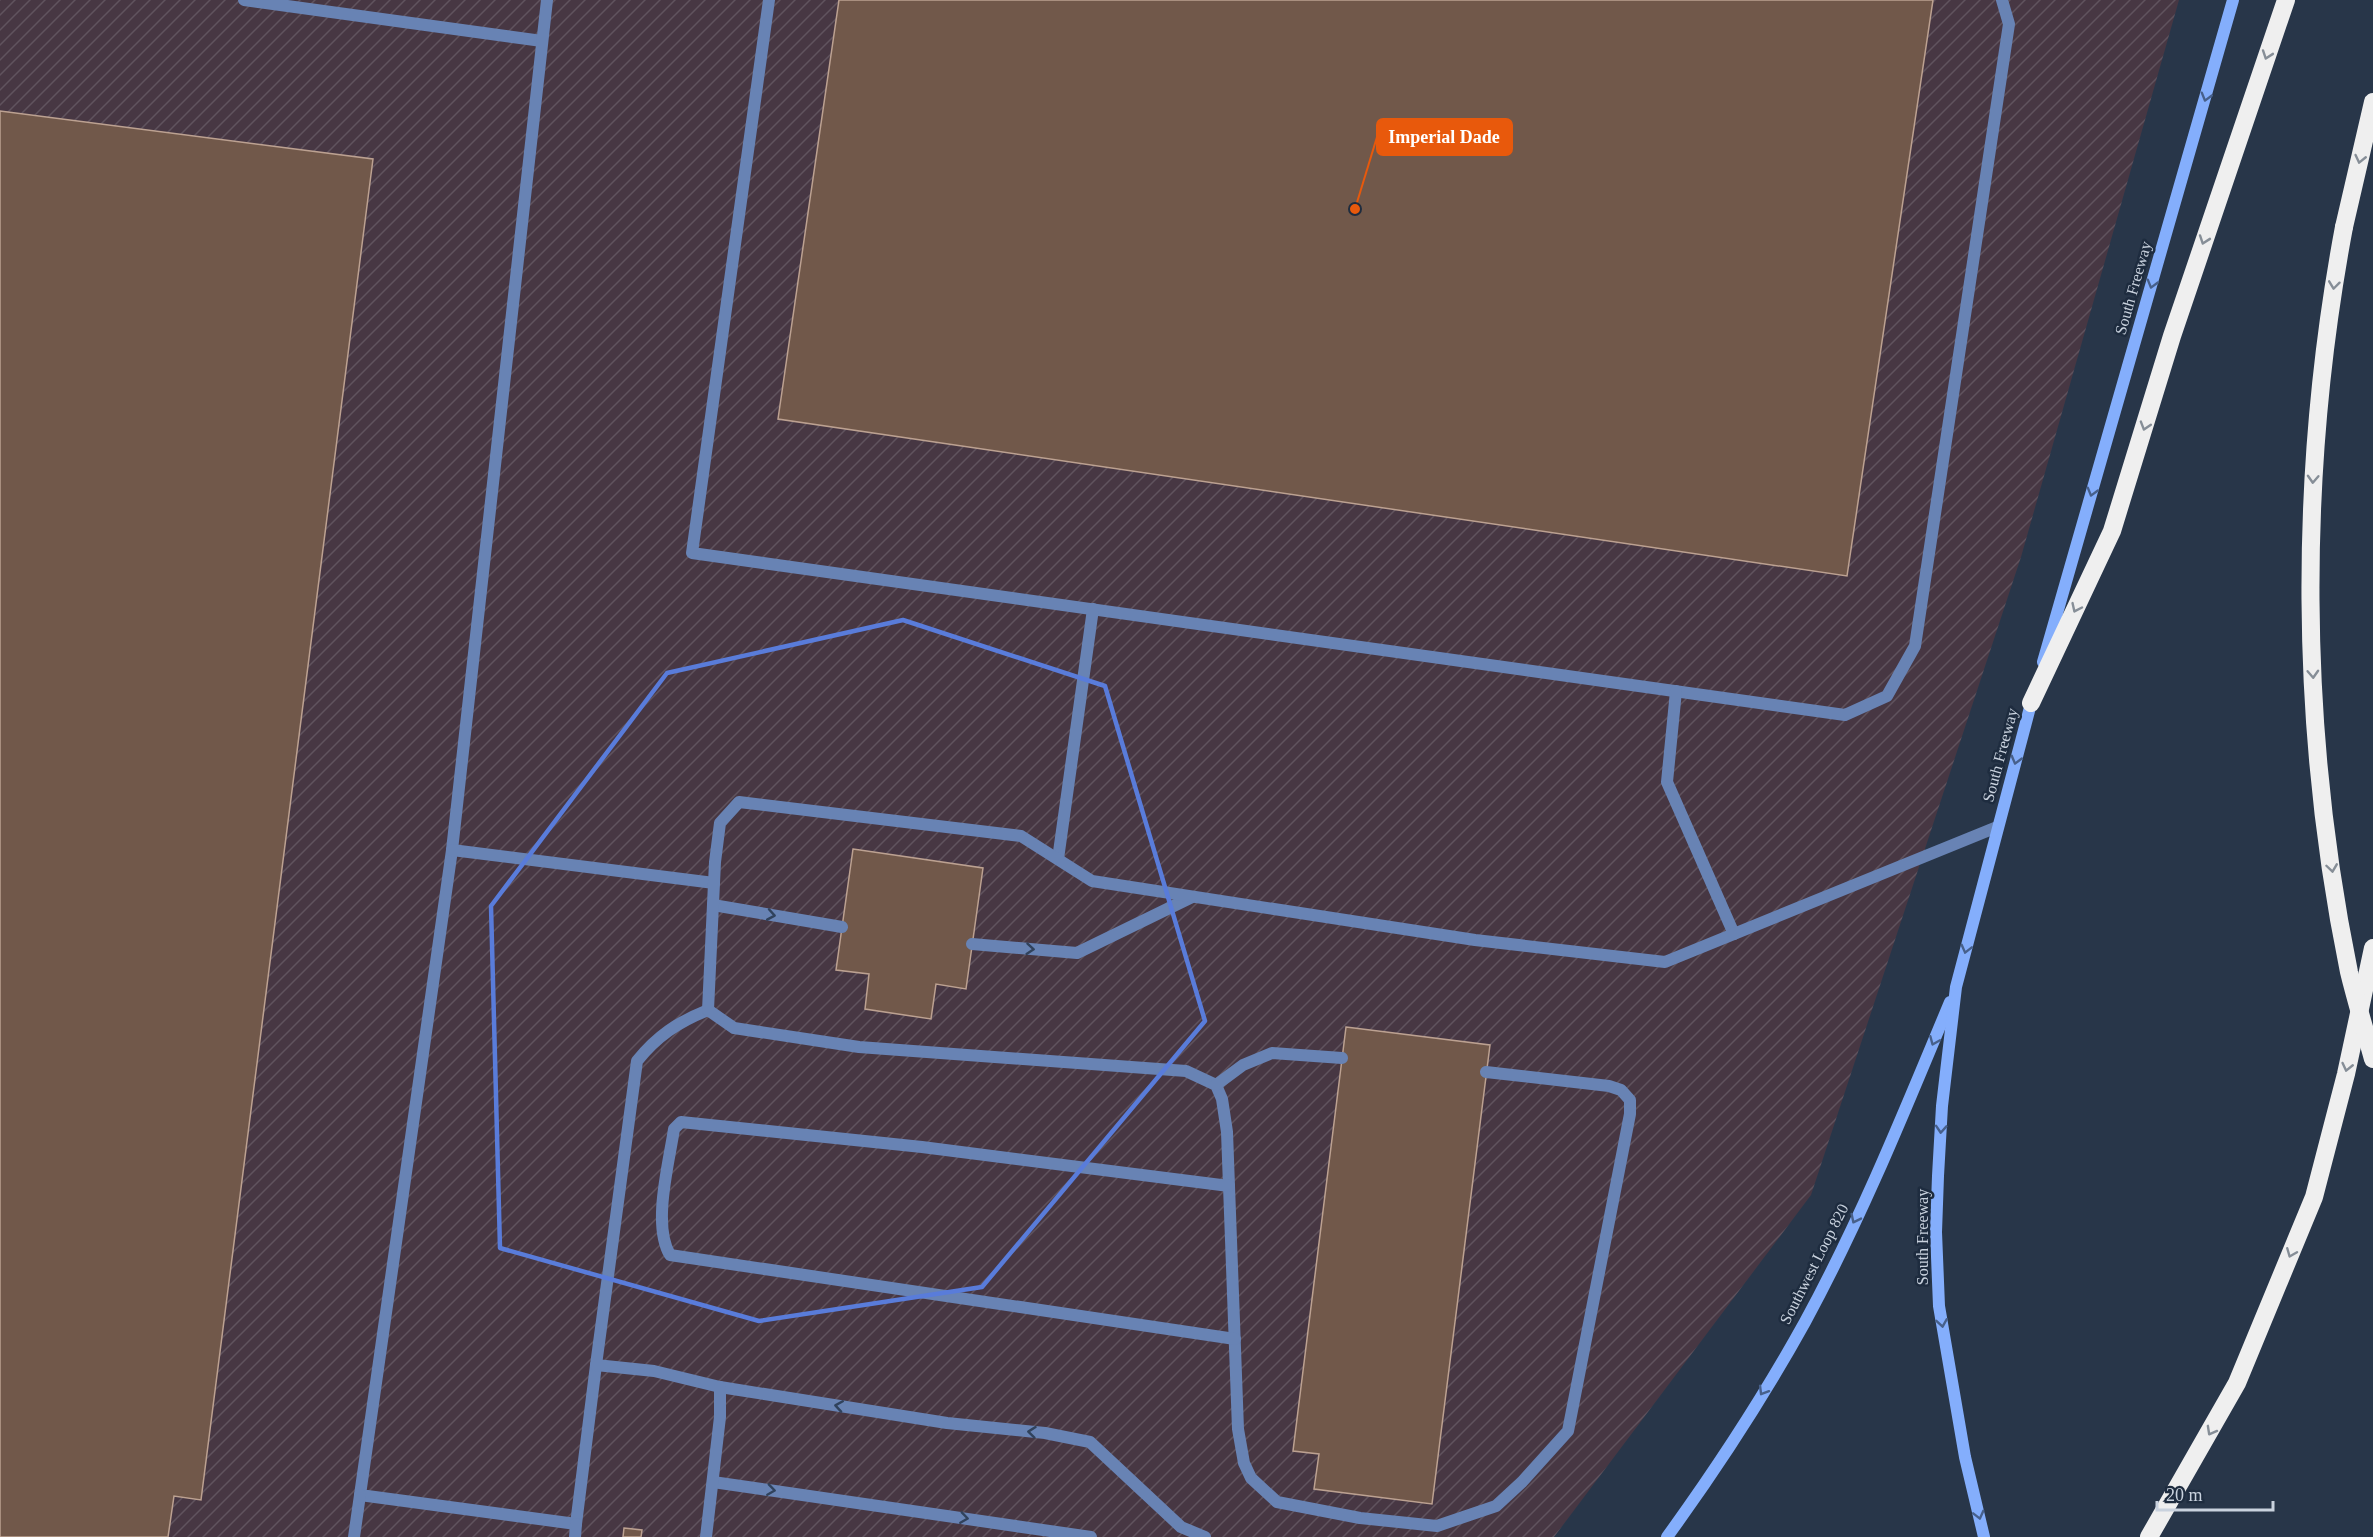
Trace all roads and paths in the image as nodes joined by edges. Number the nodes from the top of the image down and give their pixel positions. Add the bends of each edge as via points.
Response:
1 (244, 0) edge
2 (547, 0) edge
3 (769, 0) edge
4 (2002, 0) edge
5 (2233, 0) edge
6 (2286, 0) edge
7 (542, 41) junction
8 (2373, 102) edge
9 (1094, 609) junction
10 (1676, 691) junction
11 (2031, 704) junction
12 (1998, 827) junction
13 (452, 850) junction
14 (1058, 859) junction
15 (714, 883) junction
16 (1192, 896) junction
17 (713, 905) junction
18 (842, 927) dead end
19 (1734, 934) junction
20 (972, 944) dead end
21 (2373, 948) edge
22 (1956, 987) junction
23 (708, 1010) junction
24 (1342, 1058) dead end
25 (2373, 1059) edge
26 (1486, 1072) dead end
27 (1216, 1084) junction
28 (1229, 1186) junction
29 (1235, 1339) junction
30 (596, 1365) junction
31 (720, 1387) junction
32 (713, 1482) junction
33 (360, 1495) junction
34 (576, 1524) junction
35 (354, 1537) edge
36 (575, 1537) edge
37 (706, 1537) edge
38 (1091, 1537) edge
39 (1205, 1537) edge
40 (1667, 1537) edge
41 (1984, 1537) edge
42 (2150, 1537) edge

1 - 7 lane
2 - 7 lane
3 - 9 lane via 692,553
4 - 10 lane via 2009,24 1915,646 1887,696 1845,715
5 -> 11 main road, South Freeway
6 -> 11 highway via 2172,336 2112,531
7 - 13 lane
8 -> 25 highway, bridge via 2344,227 2320,398 2310,542 2310,626 2323,800 2350,973
9 - 10 lane
9 - 14 lane
10 - 19 lane via 1666,782
11 -> 12 main road, South Freeway
12 - 19 lane
12 -> 22 main road, South Freeway
13 - 15 lane
13 - 33 lane
14 - 15 lane via 1021,836 739,802 720,823
14 - 16 lane via 1092,881
15 - 17 lane
16 - 19 lane via 1475,940 1665,962
20 -> 16 lane via 1077,952
17 -> 18 lane
17 - 23 lane
21 -> 42 highway via 2314,1197 2237,1383
22 -> 40 main road, Southwest Loop 820 via 1875,1180 1805,1322 1716,1469
22 -> 41 main road, South Freeway via 1938,1176 1939,1306 1965,1457
23 - 27 lane via 734,1028 859,1047 1186,1071
23 - 30 lane via 680,1022 653,1041 637,1061
24 - 27 lane via 1272,1053 1243,1065
26 - 29 lane via 1609,1086 1621,1090 1630,1100 1568,1431 1522,1482 1496,1506 1437,1526 1360,1518 1277,1502 1251,1478 1244,1462 1238,1430
27 - 28 lane via 1227,1132
28 - 29 lane
28 - 29 lane via 922,1147 681,1122 674,1129 662,1219 664,1245 670,1255
30 - 31 lane via 654,1371
30 - 34 lane
31 - 32 lane
39 -> 31 lane via 1182,1527 1090,1442 1045,1433 947,1424
32 - 37 lane
32 -> 38 lane
33 - 34 lane
33 - 35 lane
34 - 36 lane

